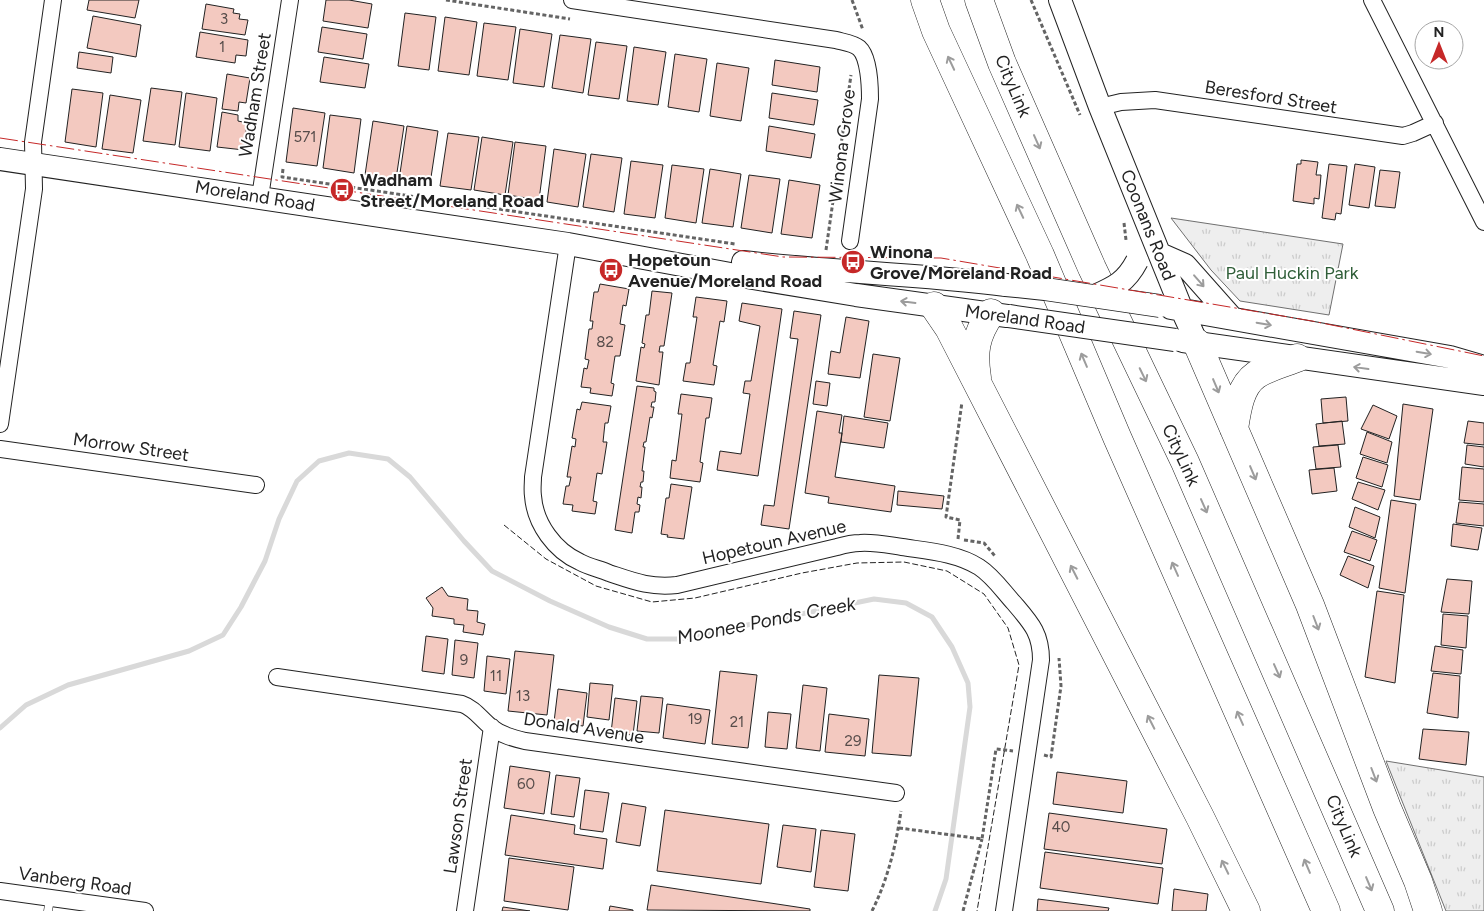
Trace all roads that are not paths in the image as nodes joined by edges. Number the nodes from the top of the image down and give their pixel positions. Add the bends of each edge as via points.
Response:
1 (53, 0) edge
2 (290, 0) edge
3 (572, 0) edge
4 (925, 0) edge
5 (979, 0) edge
6 (1047, 0) edge
7 (1060, 0) edge
8 (1372, 0) edge
9 (1100, 107) junction
10 (1435, 123) junction
11 (0, 159) edge
12 (34, 164) junction
13 (260, 197) junction
14 (1484, 222) edge
15 (1148, 225) junction
16 (850, 240) dead end
17 (568, 244) junction
18 (1160, 254) junction
19 (1095, 296) junction
20 (1003, 304) junction
21 (934, 306) junction
22 (1171, 308) junction
23 (1232, 318) junction
24 (1186, 342) junction
25 (1297, 358) junction
26 (1484, 367) edge
27 (1484, 384) edge
28 (990, 410) junction
29 (0, 424) edge
30 (1234, 428) junction
31 (0, 449) edge
32 (256, 484) dead end
33 (277, 677) dead end
34 (492, 727) junction
35 (896, 792) dead end
36 (0, 891) edge
37 (49, 905) edge
38 (145, 911) edge
39 (465, 911) edge
40 (1004, 911) edge
41 (1246, 911) edge
42 (1326, 911) edge
43 (1380, 911) edge
44 (1428, 911) edge

1 - 12 street via 33,142
2 - 13 street, Wadham Street
3 - 16 street, Winona Grove via 836,40 860,50 869,77 870,99
42 -> 4 highway via 1040,255 936,31
5 -> 43 highway, CityLink via 1002,62 1084,250 1185,462
6 - 9 main road, Coonans Road
7 - 9 main road, Coonans Road
8 - 10 street
9 - 10 street, Beresford Street via 1155,100 1403,136
9 - 15 main road, Coonans Road
10 - 14 street
11 - 12 main road, Moreland Road
12 - 13 main road, Moreland Road
12 - 29 street via 34,189
13 - 17 main road, Moreland Road
15 - 18 main road, Coonans Road
15 - 19 main road, bridge via 1137,261 1124,280
17 - 20 main road, Moreland Road via 812,269 951,278
21 -> 17 main road, Moreland Road via 741,276
17 - 40 street, Hopetoun Avenue via 533,477 537,516 556,545 568,555 652,586 676,585 860,543 946,554 981,568 1038,634 1041,660
18 - 22 main road, Coonans Road
18 -> 23 main road via 1185,265
19 - 20 main road, Moreland Road, bridge via 1045,289
19 - 22 main road, Moreland Road, bridge
20 - 21 main road, Moreland Road
20 - 24 main road, Moreland Road, bridge
20 - 28 highway via 983,324 975,347 977,379
21 - 28 highway via 949,328
22 - 23 main road, Moreland Road
22 - 24 main road, Coonans Road
23 -> 26 main road, Moreland Road via 1450,357
24 - 25 main road, Moreland Road
24 -> 30 highway
27 -> 25 main road, Moreland Road
25 - 30 highway via 1265,370 1250,380 1237,408
41 -> 28 highway
30 -> 44 highway via 1310,605
31 - 32 street, Morrow Street
33 - 34 street, Donald Avenue via 462,704
34 - 35 street, Donald Avenue via 525,741
34 - 39 street, Lawson Street
36 - 37 street, Vanberg Road
37 - 38 street, Vanberg Road

